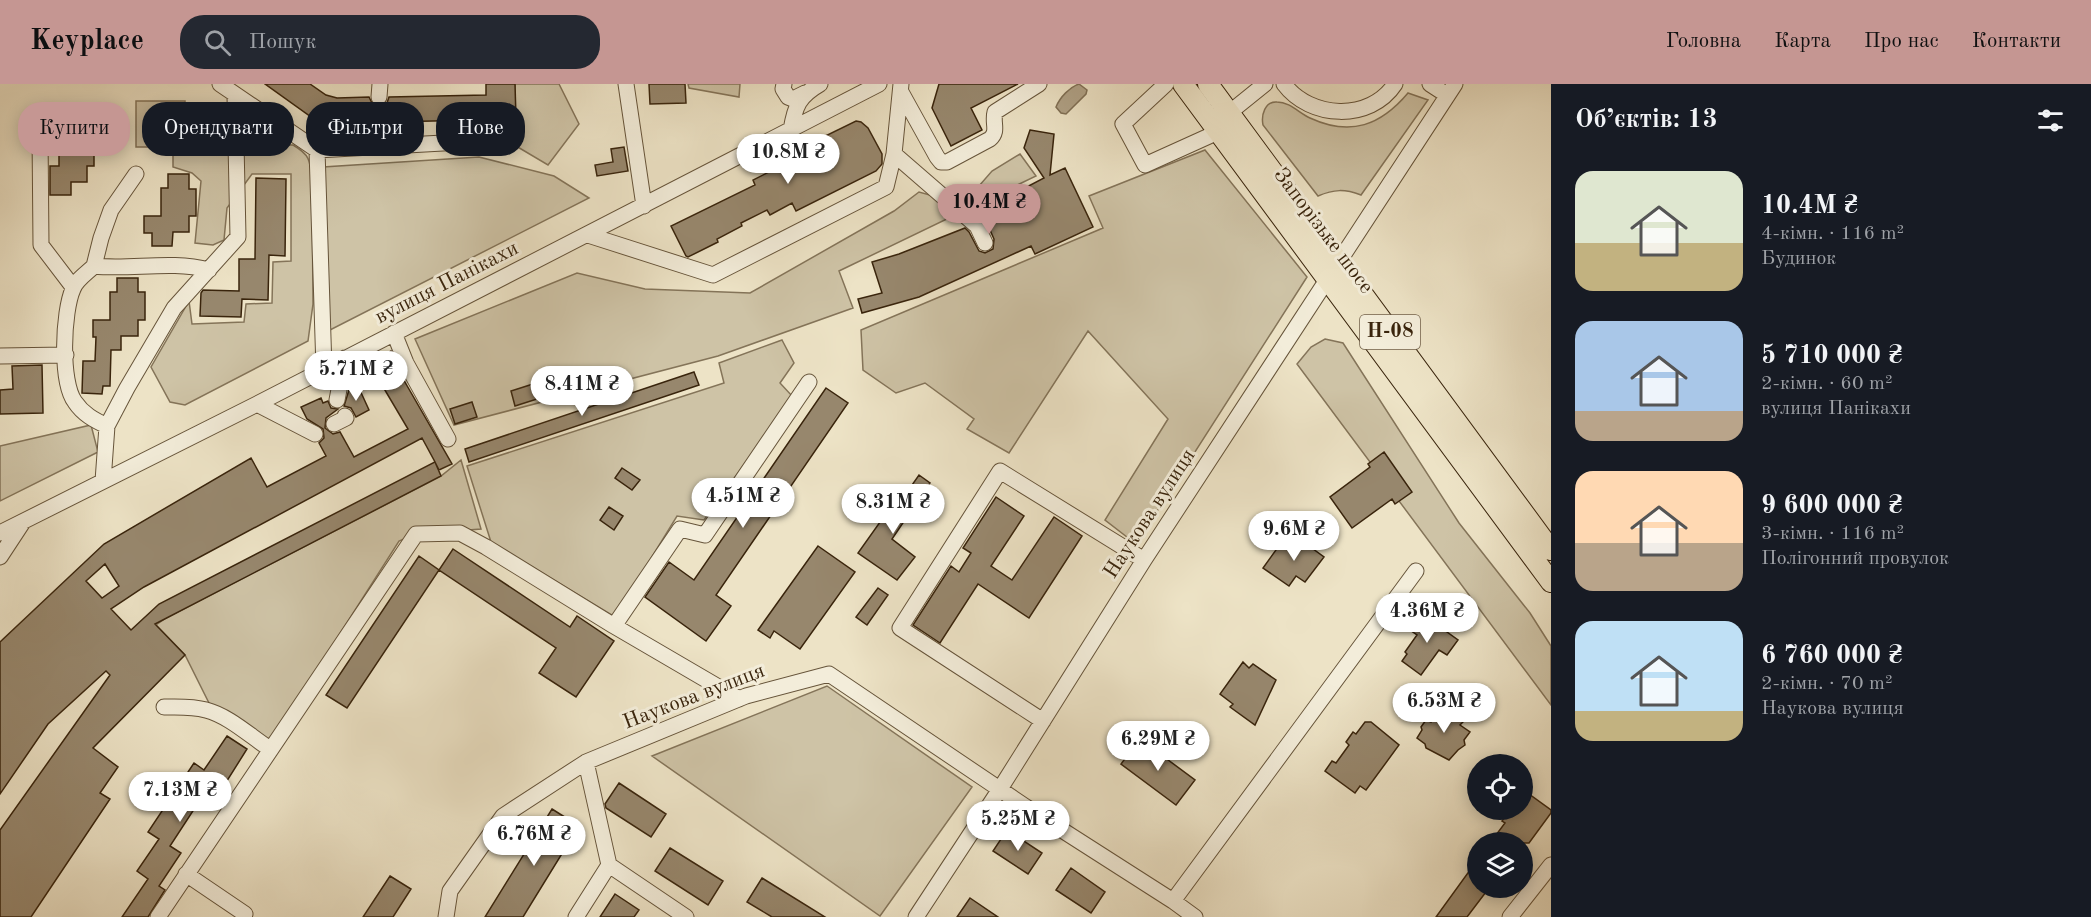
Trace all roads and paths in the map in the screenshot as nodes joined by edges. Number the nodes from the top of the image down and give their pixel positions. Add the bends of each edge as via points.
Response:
1 (220, 84) edge
2 (626, 84) edge
3 (784, 84) edge
4 (820, 84) edge
5 (879, 84) edge
6 (1039, 84) edge
7 (1166, 84) edge
8 (1183, 84) edge
9 (1208, 84) edge
10 (1264, 84) edge
11 (1284, 84) edge
12 (1395, 84) edge
13 (1430, 84) edge
14 (901, 88) edge
15 (1451, 90) edge
16 (804, 93) junction
17 (236, 96) junction
18 (1229, 113) junction
19 (791, 130) junction
20 (1218, 132) junction
21 (306, 143) edge
22 (894, 154) junction
23 (40, 156) edge
24 (317, 156) edge
25 (136, 174) dead end
26 (644, 206) junction
27 (588, 235) junction
28 (985, 243) dead end
29 (94, 266) junction
30 (209, 270) junction
31 (1333, 270) junction
32 (73, 287) junction
33 (394, 333) junction
34 (66, 355) junction
35 (0, 356) edge
36 (345, 358) junction
37 (324, 369) junction
38 (809, 382) dead end
39 (337, 400) dead end
40 (257, 404) junction
41 (107, 426) junction
42 (315, 434) dead end
43 (448, 439) dead end
44 (103, 482) junction
45 (23, 522) junction
46 (0, 533) edge
47 (1551, 550) edge
48 (0, 557) edge
49 (1144, 561) junction
50 (1416, 571) dead end
51 (1551, 582) edge
52 (614, 626) junction
53 (739, 699) junction
54 (164, 706) dead end
55 (1043, 721) junction
56 (270, 749) junction
57 (586, 762) junction
58 (1000, 789) junction
59 (609, 865) junction
60 (1551, 865) edge
61 (186, 874) junction
62 (1173, 901) junction
63 (158, 917) edge
64 (243, 917) edge
65 (446, 917) edge
66 (576, 917) edge
67 (687, 917) edge
68 (916, 917) edge
69 (1195, 917) edge
70 (1510, 917) edge

1 - 17 street
2 - 26 street
3 - 16 street via 788,97 793,99
4 - 16 street
5 - 19 street, вулиця Панікахи
6 - 14 street via 995,112 994,135 947,162 937,157
7 - 20 street via 1123,124 1145,165
8 - 20 main road, Запорізьке шосе / Н-08
9 - 18 main road, Запорізьке шосе / Н-08
10 - 18 street
11 - 12 street via 1309,106 1331,112 1354,111 1375,102
13 - 15 street
14 - 22 street
15 - 31 street, Наукова вулиця
16 - 19 street via 796,106
17 - 21 street
17 - 30 street via 238,237
18 - 31 main road, Запорізьке шосе / Н-08
19 - 26 street, вулиця Панікахи
20 - 31 main road, Запорізьке шосе / Н-08
22 - 27 street via 886,187 713,275
22 - 28 street via 977,226
23 - 32 street via 41,245
24 - 37 street
25 - 29 street via 111,210
26 - 27 street, вулиця Панікахи
27 - 33 street, вулиця Панікахи
29 - 30 street
29 - 32 street
30 - 41 street via 174,308
31 - 47 main road, Запорізьке шосе / Н-08
31 - 49 street, Наукова вулиця
31 - 51 main road, Запорізьке шосе / Н-08
32 - 34 street via 66,310
33 - 36 street, вулиця Панікахи
33 - 43 street
34 - 35 street
34 - 41 street via 66,378 73,400 84,413
36 - 37 street, вулиця Панікахи
36 - 39 street
37 - 40 street, вулиця Панікахи
38 - 52 street via 705,535 680,529
40 - 42 street
40 - 44 street, вулиця Панікахи
41 - 44 street
44 - 45 street, вулиця Панікахи
45 - 46 street, вулиця Панікахи
45 - 48 street
49 - 55 street, Наукова вулиця
49 - 55 street via 1000,471 900,628
50 - 62 street
52 - 53 street
52 - 56 street via 460,532 416,534
53 - 57 street, Наукова вулиця
53 - 58 street, Наукова вулиця via 829,674
54 - 56 street via 209,711
55 - 58 street, Наукова вулиця
56 - 61 street
57 - 59 street
57 - 65 street, Наукова вулиця via 503,816 450,891
58 - 62 street, Наукова вулиця
58 - 68 street, Наукова вулиця
59 - 66 street
59 - 67 street
60 - 70 street
61 - 63 street
61 - 64 street via 245,914
62 - 69 street, Наукова вулиця

